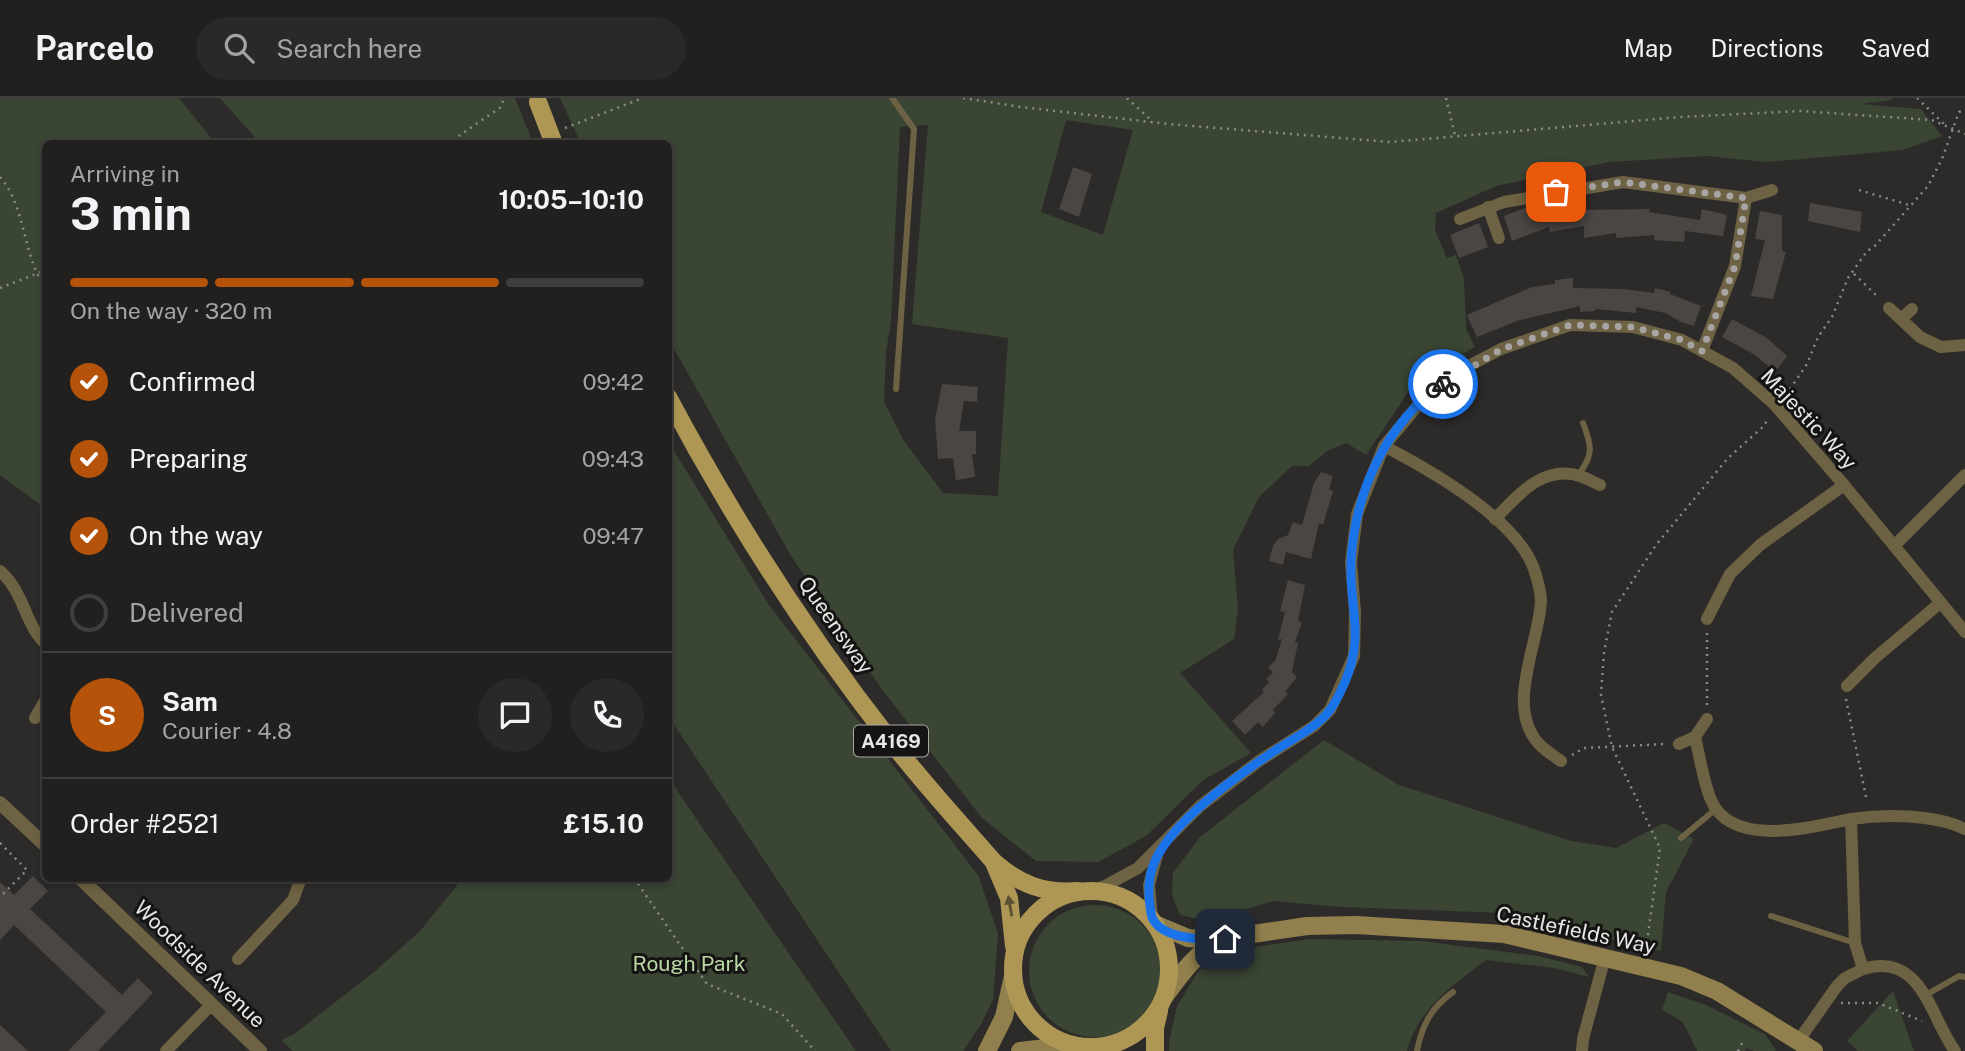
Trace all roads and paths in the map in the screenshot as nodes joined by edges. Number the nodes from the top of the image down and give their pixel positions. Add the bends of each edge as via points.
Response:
1 (504, 98) edge
2 (643, 98) edge
3 (892, 98) edge
4 (963, 98) edge
5 (1127, 98) edge
6 (1446, 98) edge
7 (1917, 98) edge
8 (538, 100) edge
9 (1965, 110) edge
10 (1153, 123) junction
11 (1947, 126) junction
12 (1955, 129) junction
13 (1965, 134) edge
14 (1455, 136) junction
15 (550, 138) edge
16 (453, 140) edge
17 (0, 177) edge
18 (1772, 190) dead end
19 (1859, 190) dead end
20 (1746, 198) junction
21 (1910, 206) junction
22 (1488, 207) junction
23 (1460, 219) dead end
24 (1499, 238) dead end
25 (42, 271) edge
26 (1853, 273) junction
27 (35, 274) junction
28 (42, 284) edge
29 (0, 288) edge
30 (1889, 308) joint
31 (1912, 309) dead end
32 (1901, 318) junction
33 (1965, 345) edge
34 (1702, 351) junction
35 (896, 389) dead end
36 (672, 404) edge
37 (1774, 404) junction
38 (1583, 424) dead end
39 (1384, 446) junction
40 (1578, 475) junction
41 (1965, 475) edge
42 (1600, 485) dead end
43 (1844, 485) junction
44 (1495, 519) junction
45 (1894, 546) junction
46 (0, 571) edge
47 (1940, 603) junction
48 (1707, 618) joint
49 (1965, 632) edge
50 (42, 641) edge
51 (1847, 686) joint
52 (42, 706) edge
53 (35, 719) dead end
54 (1707, 719) joint
55 (1695, 737) junction
56 (1679, 744) joint
57 (1612, 747) junction
58 (1561, 761) joint
59 (0, 803) edge
60 (1716, 809) junction
61 (1870, 816) junction
62 (1851, 819) junction
63 (1965, 829) edge
64 (1681, 838) dead end
65 (42, 842) edge
66 (0, 843) edge
67 (1165, 843) junction
68 (993, 862) junction
69 (90, 882) edge
70 (300, 882) edge
71 (637, 882) edge
72 (1085, 890) junction
73 (0, 897) edge
74 (1770, 916) dead end
75 (1154, 923) junction
76 (1225, 939) junction
77 (1855, 943) junction
78 (1646, 949) dead end
79 (1014, 954) junction
80 (1605, 957) junction
81 (238, 959) dead end
82 (1863, 969) junction
83 (1013, 976) junction
84 (1965, 977) edge
85 (1453, 992) dead end
86 (1927, 995) junction
87 (1163, 1000) junction
88 (1838, 1003) dead end
89 (212, 1004) junction
90 (1939, 1025) junction
91 (1799, 1040) junction
92 (1742, 1043) dead end
93 (1085, 1048) edge
94 (166, 1051) edge
95 (260, 1051) edge
96 (815, 1051) edge
97 (987, 1051) edge
98 (1020, 1051) edge
99 (1155, 1051) edge
100 (1417, 1051) edge
101 (1582, 1051) edge
102 (1738, 1051) edge
103 (1814, 1051) edge
104 (1955, 1051) edge

1 - 16 path via 500,107
2 - 15 path
3 - 35 lane via 914,129
4 - 10 path
5 - 10 path
6 - 14 path
7 - 11 path
8 - 15 main road, bridge
9 - 12 path via 1959,112
10 - 14 path via 1390,142
11 - 12 path
11 - 14 path via 1932,120 1800,111
12 - 13 path
12 - 21 path via 1928,186
17 - 27 path via 19,212
18 - 20 street
19 - 21 path
20 - 22 street via 1623,182
20 - 34 street via 1735,266
21 - 26 path via 1867,251
22 - 23 street
22 - 24 street
25 - 27 path
26 - 30 path
26 - 37 path via 1807,363 1789,392
27 - 28 path
27 - 29 path
30 - 32 street
31 - 32 street
32 - 33 street via 1920,337 1941,347
34 - 37 street, Majestic Way via 1733,368
34 - 39 street, Majestic Way via 1682,340 1633,327 1570,325 1502,349 1465,369 1425,397
36 - 68 main road, Queensway / A4169 via 798,613 894,744
37 - 43 street, Majestic Way
37 - 57 path via 1765,425 1728,458 1656,545 1612,612 1601,695
38 - 40 lane via 1590,443 1588,461
39 - 44 street via 1430,471
39 - 67 street, Majestic Way via 1356,526 1351,562 1354,656 1330,710 1200,806
40 - 42 street
40 - 44 street via 1551,475 1525,487
41 - 45 street
43 - 45 street, Majestic Way
43 - 48 street via 1760,545 1730,574
44 - 58 street via 1518,540 1534,568 1541,598 1524,701 1529,729 1539,745
45 - 47 street, Majestic Way
46 - 50 street via 17,590
47 - 49 street, Majestic Way
47 - 51 street
48 - 54 path
51 - 61 path via 1846,704
52 - 53 street
54 - 55 street
55 - 56 street
55 - 60 street
56 - 57 path
57 - 58 path via 1584,748
57 - 78 path via 1660,848
59 - 65 street
60 - 62 street via 1749,830 1765,832
60 - 64 lane
61 - 62 street
61 - 63 street via 1914,817
62 - 77 street
66 - 73 path via 27,870
67 - 72 street, Majestic Way via 1129,874
67 - 75 street, Majestic Way via 1150,874
68 - 72 main road, Queensway / A4169 via 1035,888 1061,893
79 -> 68 main road, Queensway / A4169 via 1009,898
69 - 89 street, Woodside Avenue
70 - 81 street via 293,900
71 - 96 path via 707,984 782,1014
72 - 75 main road via 1115,894 1135,904
72 - 79 main road via 1056,898 1036,912 1022,931
74 - 77 lane
75 - 76 main road, Castlefields Way via 1188,938
75 - 87 main road via 1167,948 1169,972
76 - 80 main road, Castlefields Way via 1265,930 1368,925 1504,934
76 - 87 main road, Castlefields Way via 1196,957
77 - 82 street
79 - 83 main road
80 - 91 main road, Castlefields Way via 1681,976 1717,991
80 - 101 street
82 - 86 street via 1896,969 1917,981
82 - 91 street via 1845,978
83 - 93 main road via 1019,1000 1032,1020 1051,1036
83 - 97 main road via 1004,1017
84 - 86 lane
85 - 100 lane via 1430,1014 1421,1029
86 - 90 street
87 - 93 main road via 1148,1023 1131,1037
87 - 99 main road via 1155,1028
88 - 90 path via 1878,1003
89 - 94 street
89 - 95 street, Woodside Avenue
90 - 104 street
91 - 103 main road, Castlefields Way
92 - 102 path
93 - 98 main road

